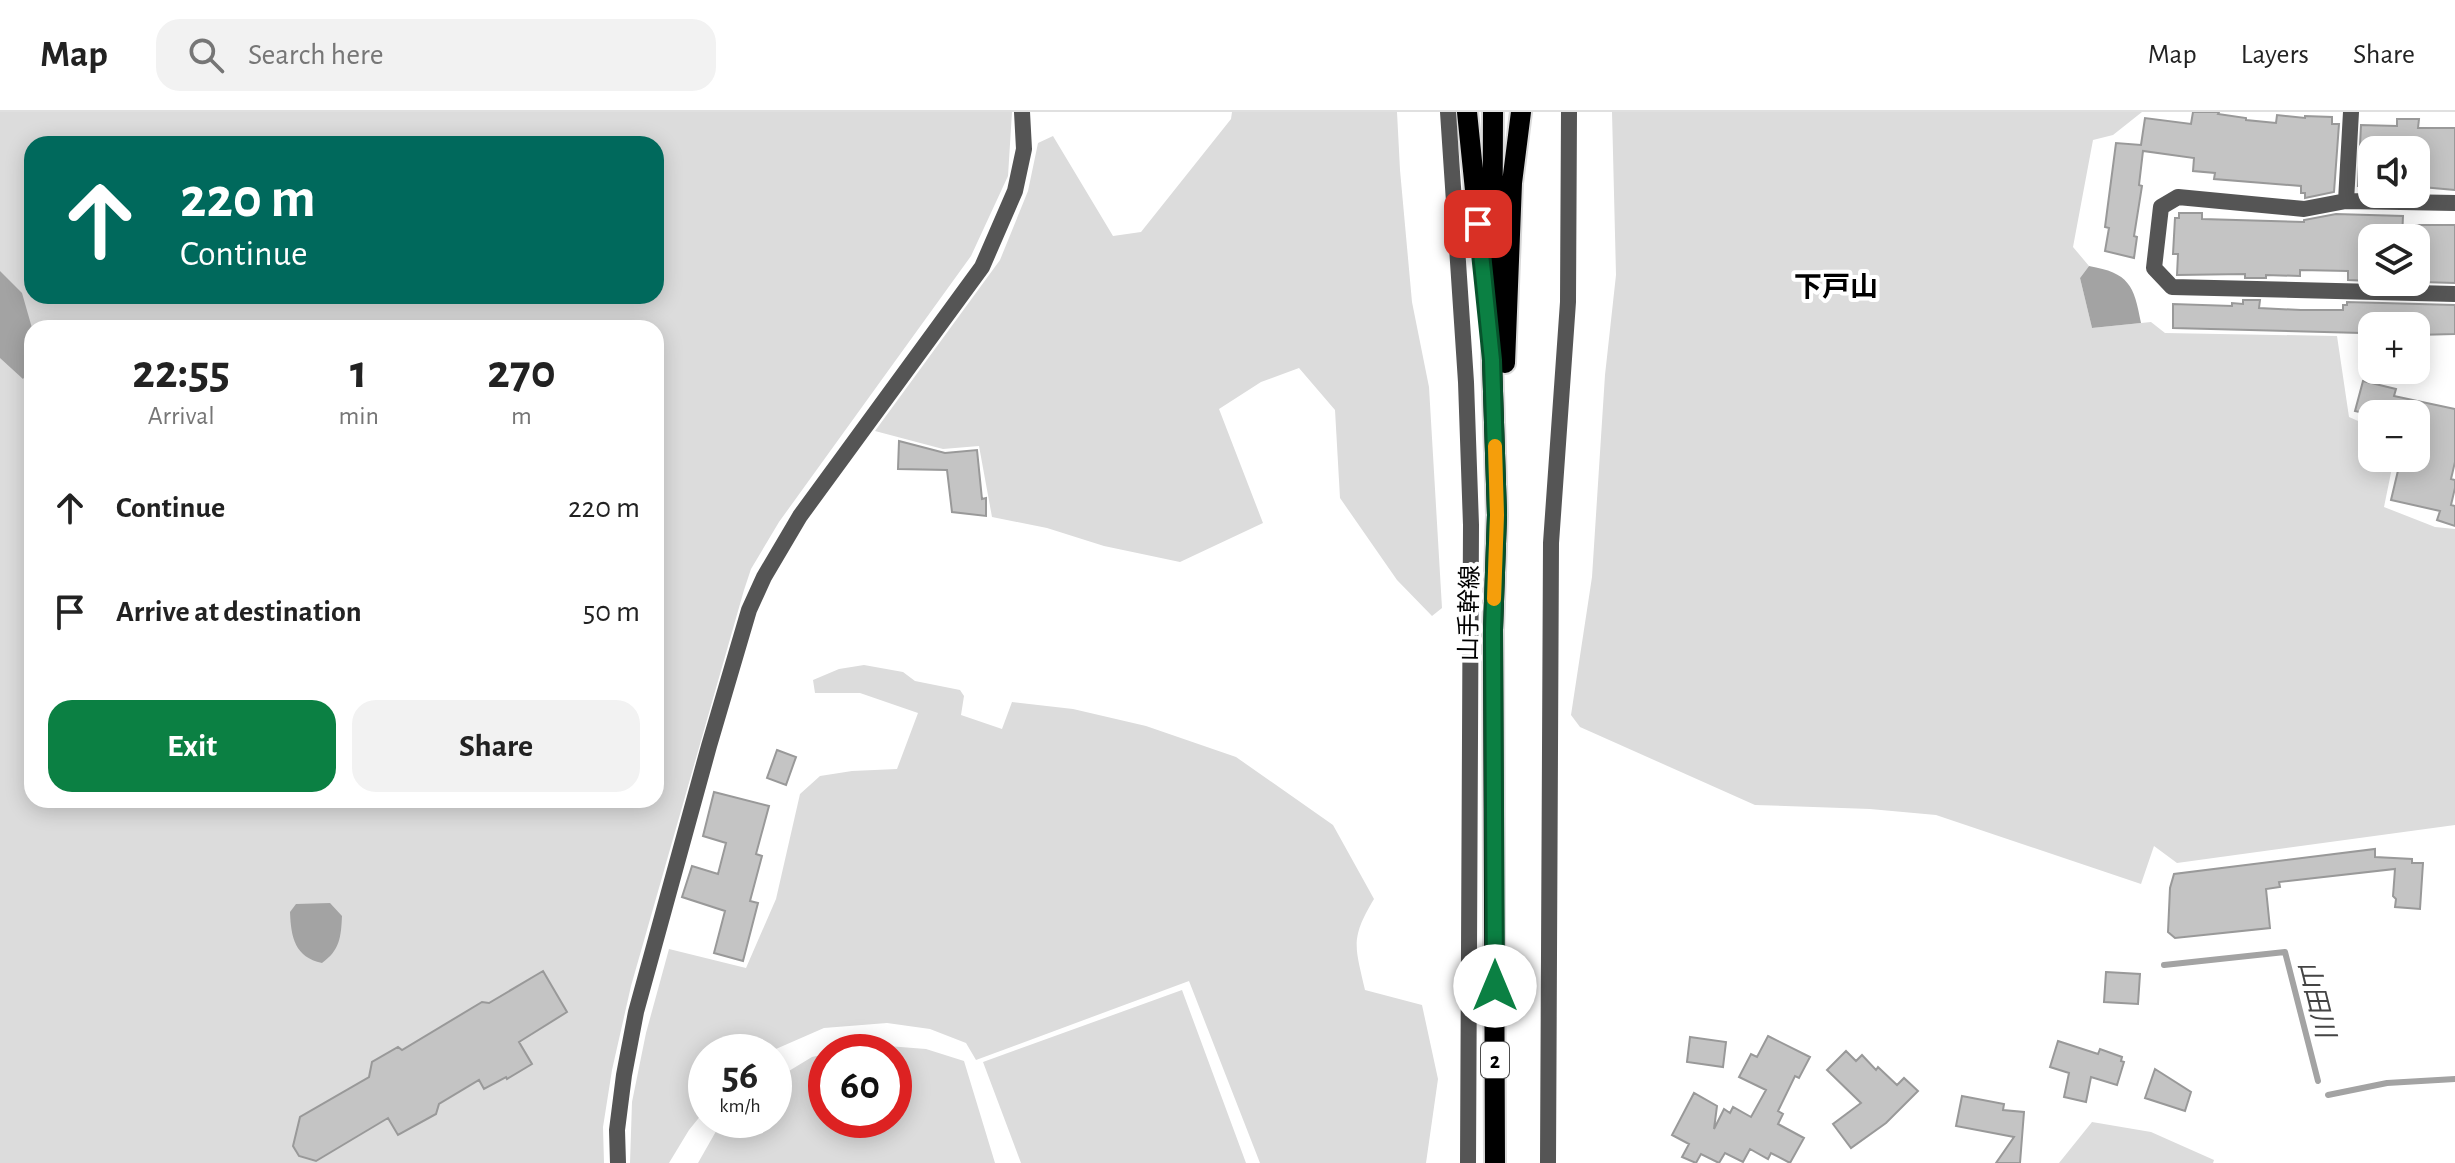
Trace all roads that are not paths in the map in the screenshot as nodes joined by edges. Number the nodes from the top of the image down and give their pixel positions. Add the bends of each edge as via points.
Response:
1 (1022, 112) edge
2 (1448, 112) edge
3 (1467, 112) edge
4 (1493, 112) edge
5 (1521, 112) edge
6 (1569, 112) edge
7 (2351, 112) edge
8 (2346, 201) junction
9 (2455, 203) edge
10 (2455, 294) edge
11 (1492, 360) junction
12 (1497, 515) junction
13 (618, 1163) edge
14 (1468, 1163) edge
15 (1495, 1163) edge
16 (1548, 1163) edge

1 - 13 street via 1024,149 1015,191 982,267 800,516 749,610 636,1012 619,1117
2 - 14 street via 1471,510
3 - 11 main road
4 - 11 main road, 山手幹線 / 2
5 - 12 main road via 1512,183
6 - 16 street via 1568,302 1551,543
7 - 8 street
8 - 9 street
8 - 10 street via 2304,209 2178,197 2161,207 2154,268 2172,287
11 - 12 main road, 山手幹線 / 2
12 - 15 main road, 山手幹線 / 2

